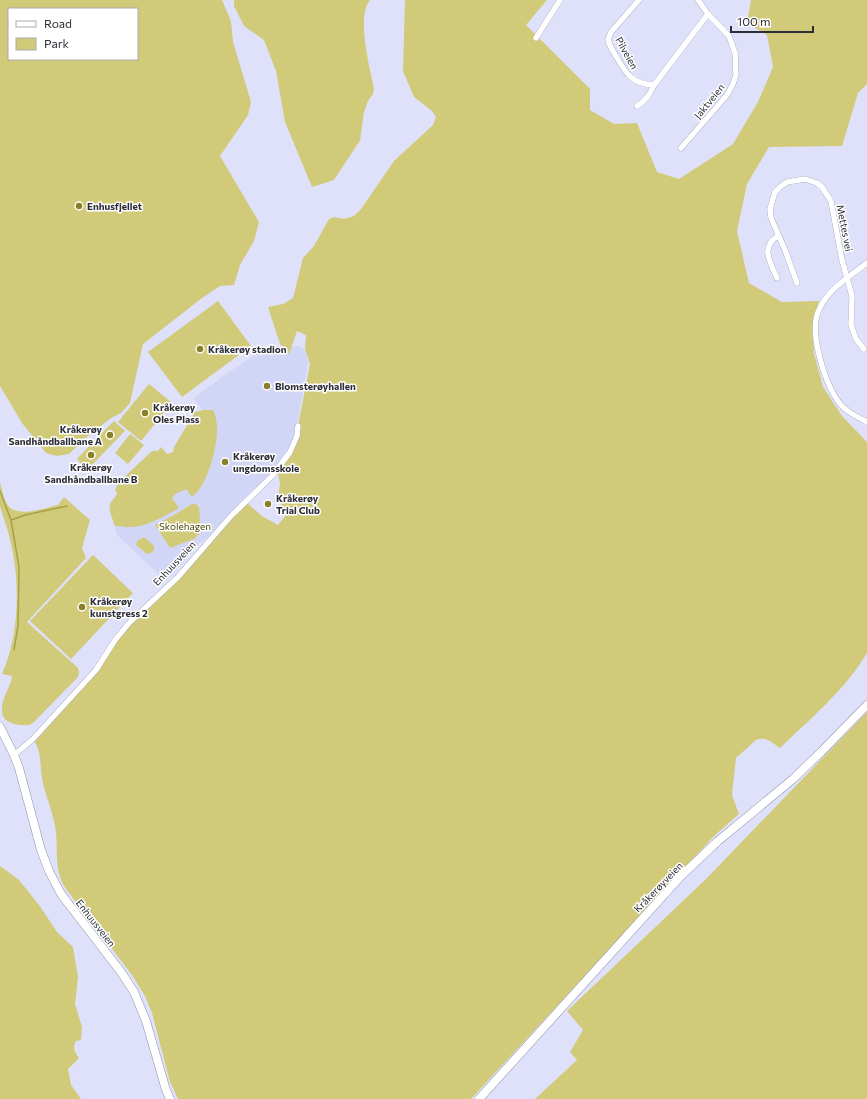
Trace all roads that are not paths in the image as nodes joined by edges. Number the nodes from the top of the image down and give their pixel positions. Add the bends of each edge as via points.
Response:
1 (560, 0) edge
2 (639, 0) edge
3 (698, 0) edge
4 (708, 14) junction
5 (536, 38) dead end
6 (654, 84) junction
7 (637, 106) dead end
8 (681, 148) dead end
9 (778, 236) junction
10 (867, 263) edge
11 (777, 278) dead end
12 (846, 278) junction
13 (797, 283) dead end
14 (864, 349) dead end
15 (867, 422) edge
16 (298, 426) dead end
17 (867, 705) edge
18 (0, 727) edge
19 (14, 755) junction
20 (170, 1099) edge
21 (479, 1099) edge

1 - 5 street
2 - 6 street, Pilveien via 611,32 608,40 631,78 640,83
3 - 4 street, Jaktveien
4 - 6 street
4 - 8 street, Jaktveien via 725,30 733,44 736,75 727,95
6 - 7 street via 648,97
9 - 11 street via 771,240 767,248
9 - 12 street, Mettes vei via 770,209 775,192 780,186 796,179 817,183 831,201
9 - 13 street, Mettes vei
10 - 12 street
12 - 14 street, Mettes vei via 852,296 851,325 856,339
12 - 15 street via 824,301 818,312 816,332 819,354 827,381 838,400 848,411
16 - 19 street, Enhuusveien via 290,452 272,476 230,516 178,577 129,623 96,670 34,738
17 - 21 main road, Kråkerøyveien via 793,779 718,841 681,876
18 - 19 main road, Enhuusveien
19 - 20 main road, Enhuusveien via 49,871 61,894 134,992 146,1021

